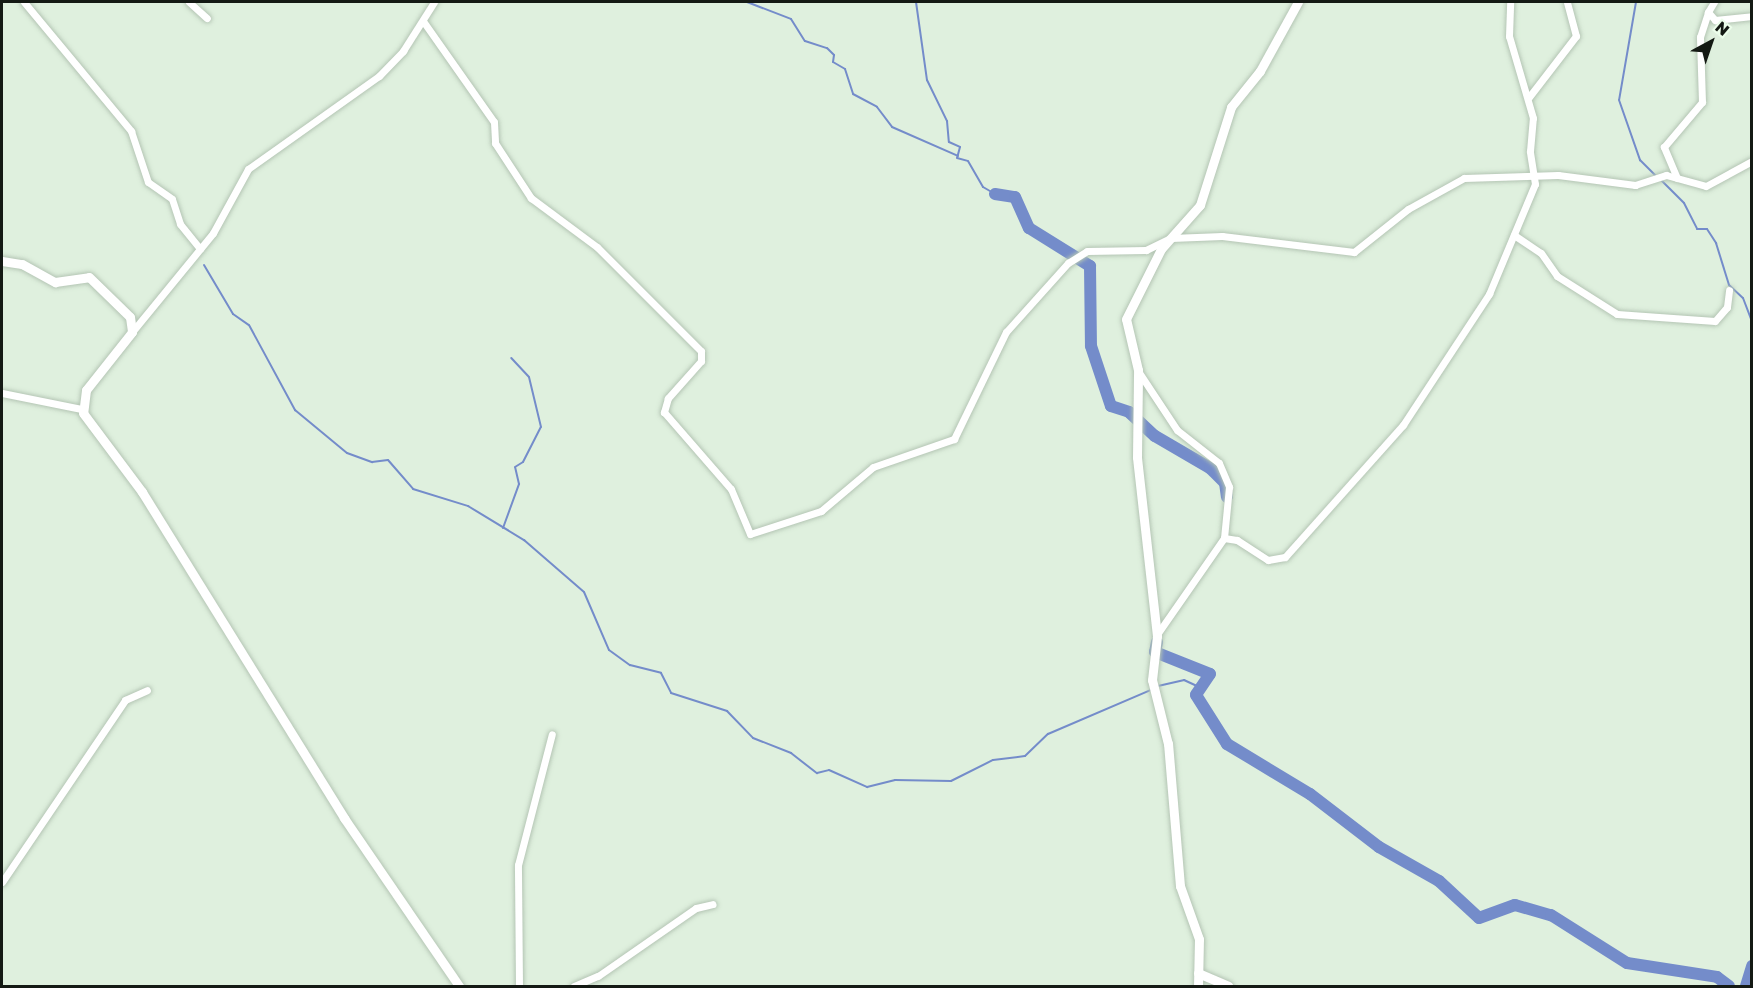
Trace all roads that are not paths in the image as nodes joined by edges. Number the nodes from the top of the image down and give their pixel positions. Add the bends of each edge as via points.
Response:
1 (24, 2) edge
2 (189, 2) edge
3 (434, 2) edge
4 (1298, 2) edge
5 (1510, 2) edge
6 (1567, 2) edge
7 (1714, 2) edge
8 (1708, 12) junction
9 (1752, 16) edge
10 (207, 18) dead end
11 (423, 21) junction
12 (1529, 97) junction
13 (1752, 161) edge
14 (1536, 176) junction
15 (1679, 180) junction
16 (1514, 235) junction
17 (1171, 238) junction
18 (200, 249) junction
19 (2, 261) edge
20 (1729, 290) dead end
21 (132, 332) junction
22 (1137, 370) junction
23 (2, 393) edge
24 (81, 409) junction
25 (1224, 538) junction
26 (1157, 636) junction
27 (147, 690) dead end
28 (552, 734) dead end
29 (2, 882) edge
30 (712, 904) dead end
31 (1198, 973) junction
32 (459, 987) edge
33 (519, 987) edge
34 (573, 987) edge
35 (1198, 987) edge
36 (1228, 987) edge

1 - 18 street via 131,131 140,167 153,188 172,199 180,224
2 - 10 street
3 - 11 street
4 - 17 street via 1260,71 1231,107 1200,205
5 - 12 street via 1509,36
6 - 12 street via 1576,36
7 - 8 street
8 - 9 street via 1722,22
8 - 15 street via 1700,37 1702,102 1664,147
11 - 17 street via 494,122 495,143 531,198 597,247 701,351 700,361 668,398 664,412 731,489 750,534 821,511 873,467 892,458 945,446 960,430 1006,332 1074,256 1091,251 1146,250
11 - 18 street via 379,76 248,169
12 - 14 street
13 - 15 street via 1714,184
14 - 15 street via 1635,185 1661,175
14 - 16 street
14 - 17 street via 1474,176 1453,181 1354,252 1222,236
16 - 20 street via 1541,253 1557,276 1617,314 1715,321 1728,307
16 - 25 street via 1489,294 1416,408 1293,550 1268,560 1237,540
17 - 22 street via 1128,309
18 - 21 street
19 - 21 street via 22,264 55,282 89,277 130,317
21 - 24 street via 86,390
22 - 25 street via 1178,430 1210,454 1224,474 1229,506
22 - 26 street via 1137,426
23 - 24 street
24 - 32 street via 142,492 344,818
25 - 26 street via 1173,604
26 - 31 street via 1152,680 1169,755 1180,886 1199,939
27 - 29 street via 125,700
28 - 33 street via 518,865
30 - 34 street via 696,908 598,976
31 - 35 street
31 - 36 street

